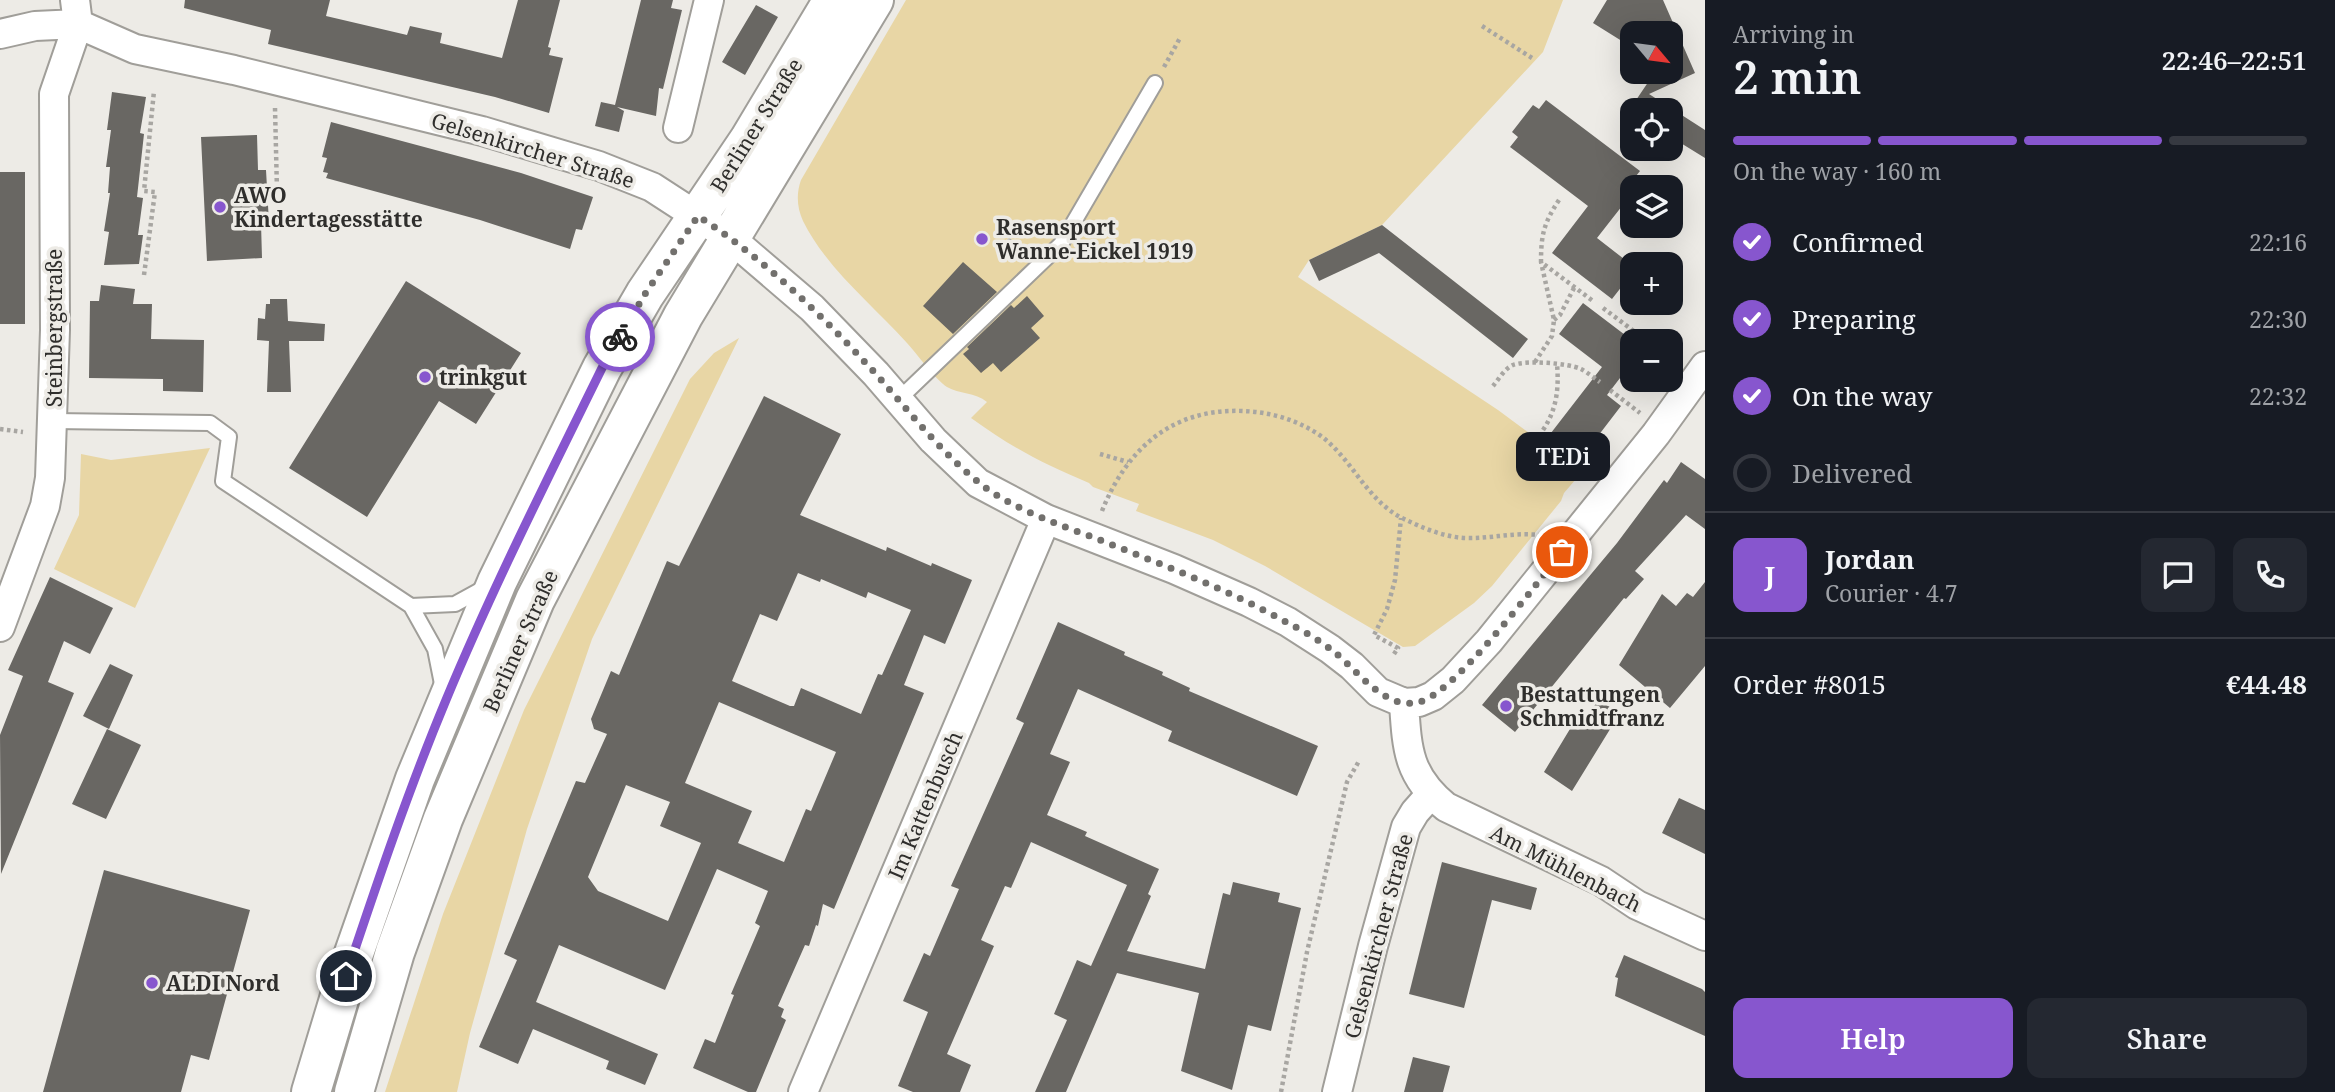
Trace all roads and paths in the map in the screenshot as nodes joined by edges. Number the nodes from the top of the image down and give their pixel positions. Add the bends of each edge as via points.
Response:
1 (709, 0) edge
2 (833, 0) edge
3 (874, 0) edge
4 (76, 12) edge
5 (1482, 26) dead end
6 (0, 34) edge
7 (1180, 38) dead end
8 (1532, 58) dead end
9 (1164, 66) dead end
10 (274, 80) junction
11 (1155, 83) dead end
12 (154, 91) dead end
13 (678, 128) dead end
14 (277, 191) dead end
15 (1559, 200) dead end
16 (714, 227) junction
17 (1541, 262) junction
18 (144, 275) dead end
19 (1575, 286) junction
20 (1593, 301) dead end
21 (1603, 308) dead end
22 (1554, 320) junction
23 (1631, 329) edge
24 (1535, 363) junction
25 (1557, 364) junction
26 (1705, 366) edge
27 (1600, 382) dead end
28 (1493, 386) dead end
29 (1609, 390) dead end
30 (898, 400) junction
31 (53, 421) junction
32 (1661, 428) junction
33 (1543, 430) dead end
34 (1100, 454) dead end
35 (1128, 462) junction
36 (1401, 518) junction
37 (1046, 519) junction
38 (1092, 537) junction
39 (1562, 552) junction
40 (497, 582) junction
41 (411, 606) junction
42 (0, 627) edge
43 (1394, 654) dead end
44 (446, 700) junction
45 (1404, 703) junction
46 (1359, 761) dead end
47 (1431, 794) junction
48 (1705, 936) edge
49 (311, 1092) edge
50 (354, 1092) edge
51 (803, 1092) edge
52 (1280, 1092) edge
53 (1337, 1092) edge

1 - 13 street
2 - 16 main road, Berliner Straße via 749,140
3 - 16 main road, Berliner Straße via 772,171
4 - 6 street
4 - 10 street, Gelsenkircher Straße via 135,50
4 - 31 street, Steinbergstraße via 54,94
5 - 8 path
7 - 9 path
10 - 14 path
10 - 16 street, Gelsenkircher Straße via 482,131 599,166 652,187
11 - 30 lane via 1061,244
12 - 18 path via 144,191 155,192
15 - 17 path via 1541,234
16 - 30 street, Gelsenkircher Straße via 811,308
16 - 40 main road, Berliner Straße via 645,294 602,368
16 - 50 main road, Berliner Straße via 683,316 535,600 443,819
17 - 19 path
17 - 22 path
19 - 20 path
19 - 22 path
21 - 23 path
22 - 24 path via 1552,336
24 - 25 path
24 - 28 path via 1513,365
25 - 27 path via 1580,368
25 - 33 path via 1558,394
26 - 32 street
29 - 32 path
30 - 37 street, Gelsenkircher Straße via 978,482
31 - 41 lane via 210,423 229,437 223,481
31 - 42 street, Steinbergstraße via 45,506
32 - 39 street
34 - 35 path
35 - 36 path via 1169,427 1194,416 1222,410 1274,414 1319,435 1383,505
35 - 38 path via 1111,489
36 - 39 path via 1463,538 1541,535
36 - 43 path via 1395,580 1374,635 1398,648
37 - 38 street, Gelsenkircher Straße
37 - 51 street, Im Kattenbusch
38 - 45 street, Gelsenkircher Straße via 1288,622 1352,666 1378,692
39 - 45 street via 1452,680 1433,696
40 - 41 lane via 455,604
40 - 44 main road, Berliner Straße
41 - 44 lane via 435,649
44 - 49 main road, Berliner Straße via 379,878
45 - 47 street via 1409,755 1416,775
46 - 52 path via 1347,782
47 - 48 street, Am Mühlenbach via 1463,816
47 - 53 street, Gelsenkircher Straße via 1406,827

